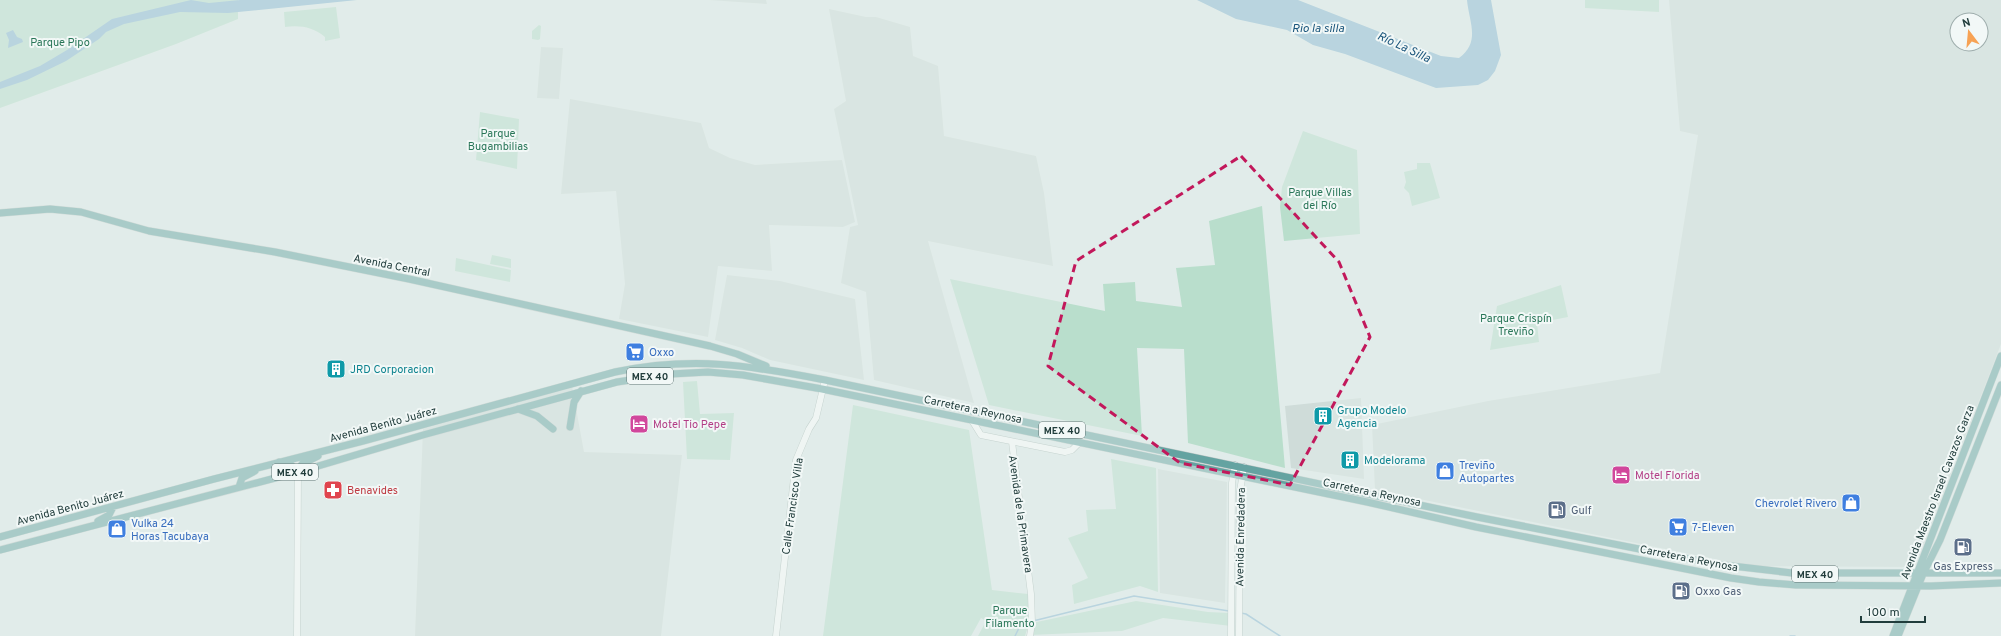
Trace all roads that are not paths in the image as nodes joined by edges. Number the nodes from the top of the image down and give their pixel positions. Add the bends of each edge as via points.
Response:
1 (0, 213) edge
2 (2001, 356) edge
3 (775, 370) junction
4 (743, 374) joint
5 (601, 376) junction
6 (825, 380) junction
7 (2001, 385) edge
8 (822, 389) junction
9 (581, 391) junction
10 (555, 397) junction
11 (501, 403) junction
12 (516, 409) junction
13 (977, 411) junction
14 (950, 415) junction
15 (971, 419) junction
16 (570, 427) dead end
17 (553, 429) dead end
18 (1012, 442) junction
19 (1079, 443) junction
20 (332, 450) junction
21 (279, 462) junction
22 (268, 465) junction
23 (1235, 465) junction
24 (1244, 467) junction
25 (298, 472) junction
26 (1233, 474) junction
27 (1241, 476) junction
28 (239, 487) junction
29 (113, 507) junction
30 (64, 533) junction
31 (0, 537) edge
32 (0, 550) edge
33 (1932, 556) junction
34 (1948, 573) junction
35 (2001, 573) edge
36 (1890, 574) junction
37 (1920, 574) junction
38 (1796, 584) junction
39 (1999, 584) edge
40 (1915, 586) junction
41 (1231, 621) junction
42 (1239, 621) junction
43 (297, 636) edge
44 (776, 636) edge
45 (1030, 636) edge
46 (1231, 636) edge
47 (1239, 636) edge
48 (1893, 636) edge
49 (1898, 636) edge

1 - 3 main road, Avenida Central via 50,209 81,212 149,231 275,252 409,279 710,346
2 - 37 main road, Avenida Maestro Israel Cavazos Garza
3 - 5 main road, Avenida Benito Juárez / MEX 40 via 734,364 689,363 649,366
3 - 6 main road, Carretera a Reynosa / MEX 40
4 - 8 main road, Carretera a Reynosa / MEX 40
4 - 9 main road, Avenida Benito Juárez / MEX 40 via 671,374 617,382
5 - 10 main road via 595,381 564,390
5 - 11 main road, Avenida Benito Juárez / MEX 40
6 - 8 street, Calle Francisco Villa
6 - 13 main road, Carretera a Reynosa / MEX 40
7 - 33 main road, Avenida Maestro Israel Cavazos Garza
8 - 14 main road, Carretera a Reynosa / MEX 40
8 - 44 street, Calle Francisco Villa via 816,418 796,460
9 - 10 main road, Avenida Benito Juárez / MEX 40
9 - 16 main road via 574,402
10 - 11 main road via 544,396 516,404
10 - 12 main road, Avenida Benito Juárez / MEX 40
11 - 20 main road, Avenida Benito Juárez / MEX 40
12 - 17 main road via 537,416
12 - 25 main road, Avenida Benito Juárez / MEX 40
13 - 14 main road via 964,416
13 - 23 main road, Carretera a Reynosa / MEX 40
14 - 15 main road, Carretera a Reynosa / MEX 40
15 - 18 street, Avenida de la Primavera via 981,435
15 - 19 main road, Carretera a Reynosa / MEX 40
18 - 19 street via 1062,452 1069,451
18 - 45 street, Avenida de la Primavera via 1032,611
19 - 26 main road, Carretera a Reynosa / MEX 40
20 - 21 main road, Avenida Benito Juárez / MEX 40
20 - 25 main road via 306,462
21 - 22 main road, Avenida Benito Juárez / MEX 40
21 - 25 main road via 291,465
22 - 28 main road via 244,477
22 - 29 main road, Avenida Benito Juárez / MEX 40
23 - 24 main road, Carretera a Reynosa / MEX 40
23 - 26 street, Avenida Enredadera
24 - 27 street, Avenida Enredadera
24 - 36 main road, Carretera a Reynosa / MEX 40 via 1715,564 1792,573
25 - 28 main road, Avenida Benito Juárez / MEX 40
25 - 43 street
26 - 27 main road, Carretera a Reynosa / MEX 40
26 - 41 street, Avenida Enredadera
27 - 38 main road, Carretera a Reynosa / MEX 40 via 1711,574 1759,582
27 - 42 street, Avenida Enredadera
28 - 30 main road, Avenida Benito Juárez / MEX 40
29 - 30 main road via 107,516
29 - 31 main road, Avenida Benito Juárez / MEX 40
30 - 32 main road, Avenida Benito Juárez / MEX 40
33 - 34 main road via 1935,567
33 - 37 main road, Avenida Maestro Israel Cavazos Garza
34 - 35 main road, Carretera a Reynosa / MEX 40
34 - 37 main road, Carretera a Reynosa / MEX 40
36 - 37 main road, Carretera a Reynosa / MEX 40
36 - 38 main road via 1879,577 1802,578 1798,579
37 - 40 main road, Avenida Maestro Israel Cavazos Garza
38 - 40 main road, Carretera a Reynosa / MEX 40
39 - 40 main road, Carretera a Reynosa / MEX 40
40 - 48 main road, Avenida Maestro Israel Cavazos Garza
40 - 49 main road, Avenida Maestro Israel Cavazos Garza
41 - 42 street
41 - 46 street, Avenida Enredadera
42 - 47 street, Avenida Enredadera

